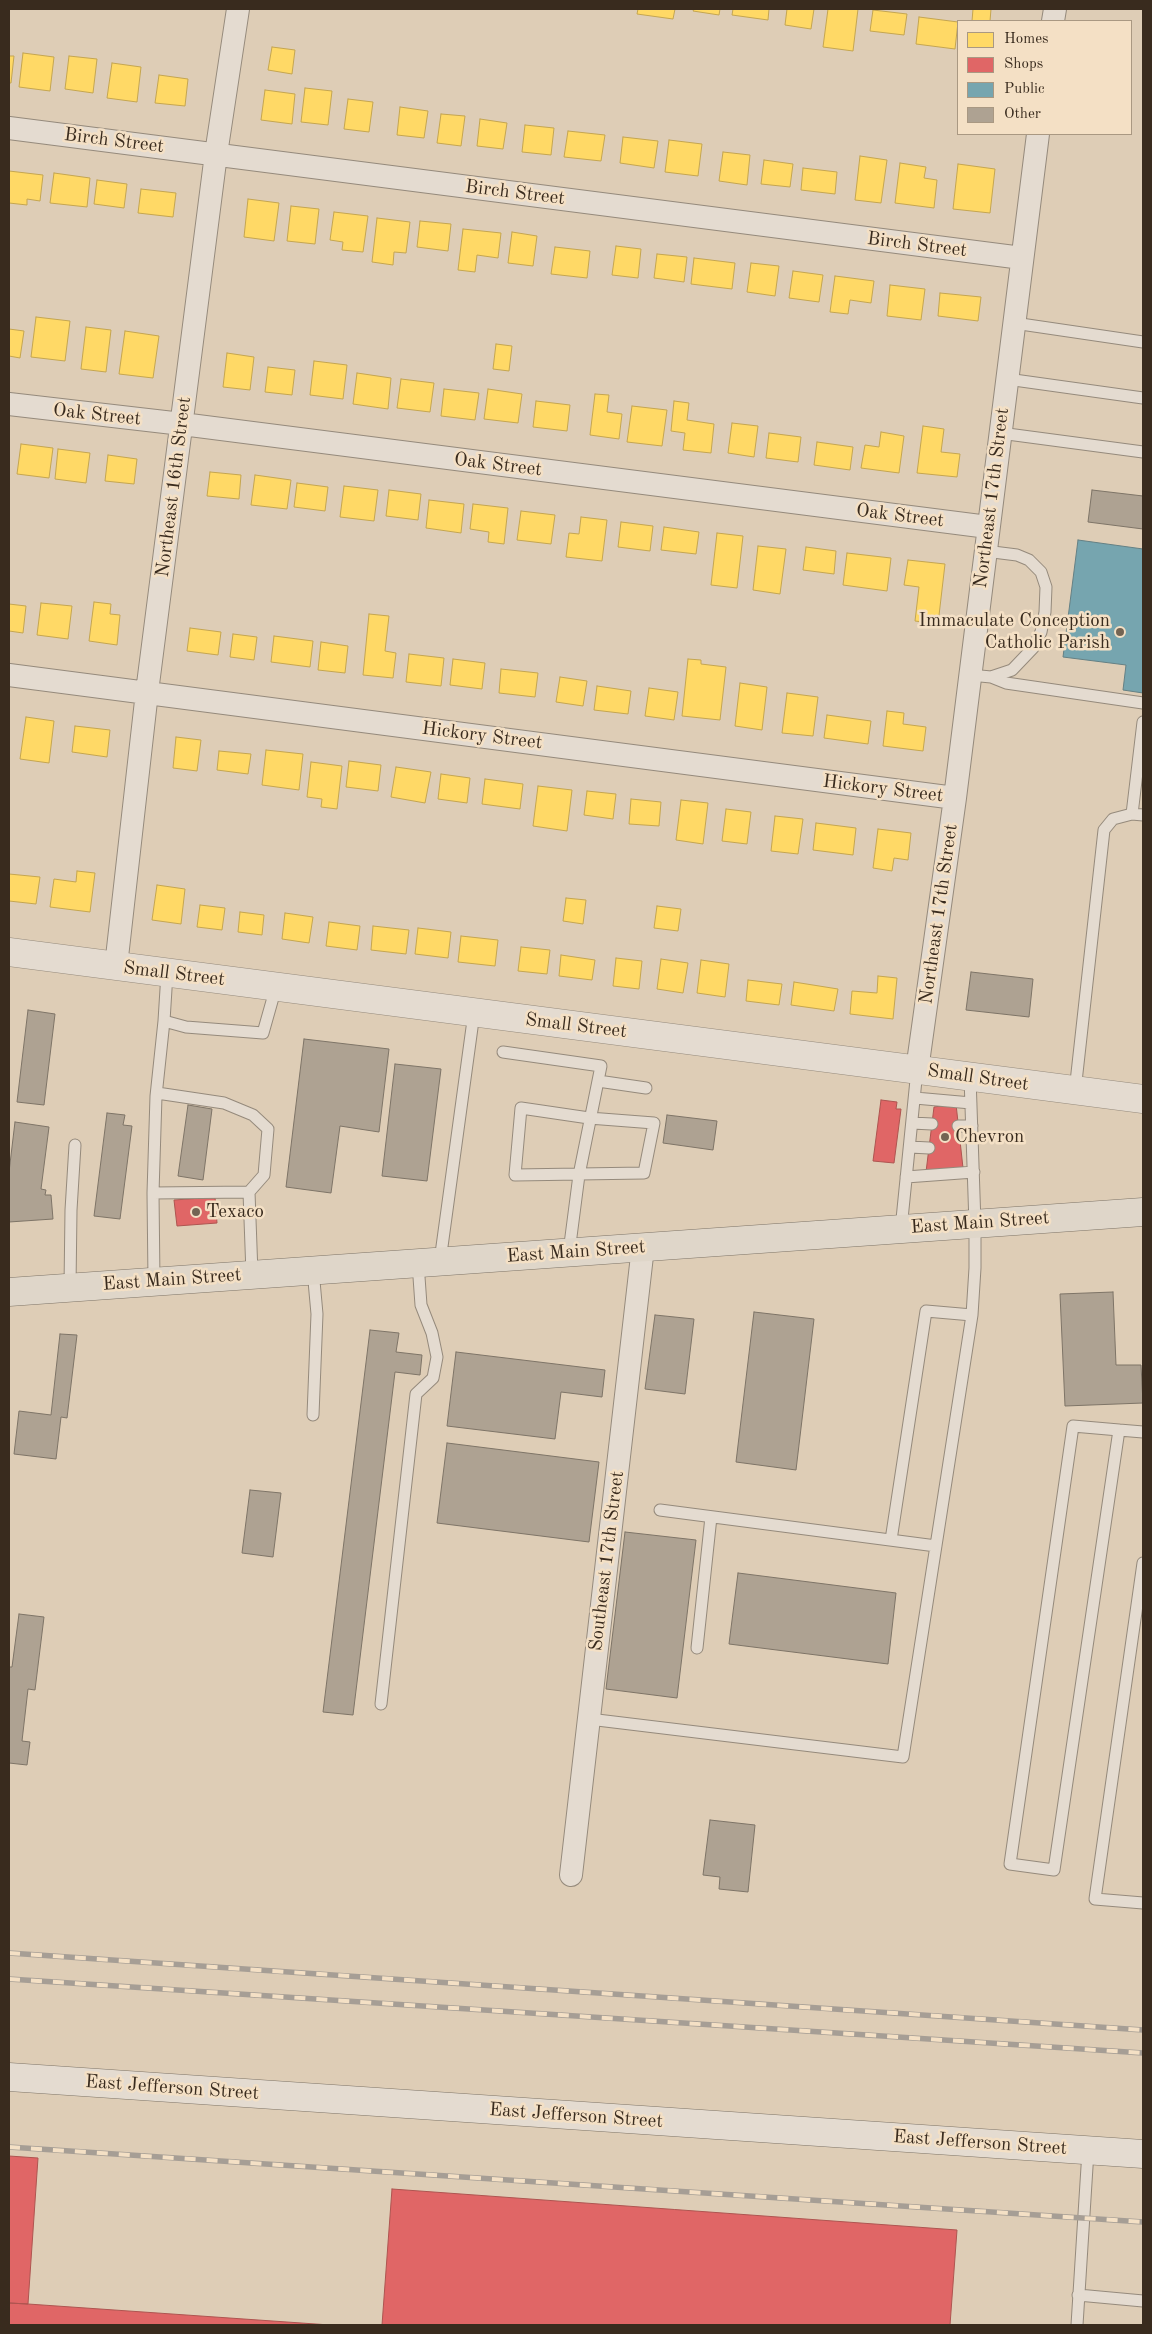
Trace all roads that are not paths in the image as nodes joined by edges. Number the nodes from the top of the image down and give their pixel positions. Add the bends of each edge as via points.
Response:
1 (238, 9) edge
2 (9, 128) edge
3 (1038, 135) edge
4 (216, 154) junction
5 (1022, 258) junction
6 (1014, 323) junction
7 (1143, 342) edge
8 (1007, 379) junction
9 (1143, 398) edge
10 (9, 404) edge
11 (182, 424) junction
12 (1000, 433) junction
13 (1143, 452) edge
14 (988, 527) junction
15 (985, 551) junction
16 (9, 675) edge
17 (980, 676) junction
18 (147, 692) junction
19 (1143, 704) edge
20 (1143, 722) edge
21 (955, 798) junction
22 (1138, 814) edge
23 (9, 952) edge
24 (116, 966) junction
25 (167, 973) junction
26 (276, 987) junction
27 (474, 1013) junction
28 (164, 1021) junction
29 (503, 1052) dead end
30 (918, 1070) junction
31 (598, 1082) junction
32 (646, 1088) dead end
33 (971, 1090) junction
34 (1075, 1091) junction
35 (157, 1093) junction
36 (914, 1098) junction
37 (1143, 1099) edge
38 (589, 1118) junction
39 (912, 1123) junction
40 (932, 1124) dead end
41 (958, 1126) dead end
42 (972, 1126) junction
43 (75, 1145) dead end
44 (910, 1147) junction
45 (929, 1148) dead end
46 (974, 1172) junction
47 (579, 1175) junction
48 (906, 1177) junction
49 (248, 1192) junction
50 (153, 1193) junction
51 (1143, 1212) edge
52 (975, 1224) junction
53 (902, 1229) junction
54 (643, 1247) junction
55 (569, 1252) junction
56 (429, 1262) junction
57 (313, 1270) junction
58 (252, 1275) junction
59 (154, 1282) junction
60 (70, 1287) junction
61 (9, 1292) edge
62 (972, 1315) junction
63 (313, 1415) dead end
64 (1119, 1430) junction
65 (1143, 1432) edge
66 (660, 1510) dead end
67 (711, 1517) junction
68 (891, 1540) junction
69 (936, 1546) junction
70 (1143, 1563) edge
71 (1141, 1594) edge
72 (697, 1648) dead end
73 (381, 1704) dead end
74 (589, 1719) junction
75 (571, 1875) dead end
76 (1143, 1903) edge
77 (9, 2077) edge
78 (1088, 2151) junction
79 (1143, 2154) edge
80 (1078, 2296) junction
81 (1143, 2301) edge
82 (1077, 2325) edge

1 - 4 street, Northeast 16th Street
2 - 4 street, Birch Street
3 - 5 street, Northeast 17th Street
4 - 5 street, Birch Street
4 - 11 street, Northeast 16th Street
5 - 6 street, Northeast 17th Street
6 - 7 lane
6 - 8 street, Northeast 17th Street
8 - 9 lane
8 - 12 street, Northeast 17th Street
10 - 11 street, Oak Street
11 - 14 street, Oak Street
11 - 18 street, Northeast 16th Street
12 - 13 lane
12 - 14 street, Northeast 17th Street
14 - 15 street, Northeast 17th Street
15 - 17 street, Northeast 17th Street
15 - 17 lane via 1029,560 1041,572 1046,587 1042,626 1033,648 1012,670
16 - 18 street, Hickory Street
17 - 19 lane
17 - 21 street, Northeast 17th Street
18 - 21 street, Hickory Street
18 - 24 street, Northeast 16th Street
20 - 22 lane
21 - 30 street, Northeast 17th Street
22 - 34 lane via 1113,819 1104,830
23 - 24 street, Small Street
24 - 25 street, Small Street
25 - 26 street, Small Street
25 - 28 lane
26 - 27 street, Small Street
26 - 28 lane via 263,1033 186,1027
27 - 30 street, Small Street
27 - 56 lane
28 - 35 lane
29 - 31 lane via 601,1066
30 - 33 street, Small Street
30 - 36 lane
31 - 32 lane
31 - 38 lane
33 - 34 street, Small Street
33 - 36 lane
33 - 42 lane
34 - 37 street, Small Street
35 - 49 lane via 224,1102 253,1115 268,1129 264,1175
35 - 50 lane
36 - 39 lane
38 - 47 lane
38 - 47 lane via 654,1124 644,1173
38 - 47 lane via 521,1108 514,1175
39 - 40 lane
39 - 44 lane
41 - 42 lane
42 - 46 lane via 967,1149
43 - 60 lane via 70,1210
44 - 45 lane
44 - 48 lane
46 - 48 lane
46 - 52 lane
47 - 55 lane
48 - 53 lane
49 - 50 lane
49 - 58 lane
50 - 59 lane
51 - 52 main road, East Main Street
52 - 53 main road, East Main Street
52 - 62 lane
53 - 54 main road, East Main Street
54 - 55 main road, East Main Street
54 - 74 street, Southeast 17th Street
55 - 56 main road, East Main Street
56 - 57 main road, East Main Street
56 - 73 lane via 422,1305 437,1357 433,1378 416,1394
57 - 58 main road, East Main Street
57 - 63 lane via 317,1314
58 - 59 main road, East Main Street
59 - 60 main road, East Main Street
60 - 61 main road, East Main Street
62 - 68 lane via 926,1311
62 - 69 lane
64 - 64 lane via 1072,1426 1010,1864 1054,1870
64 - 65 lane
66 - 67 lane
67 - 68 lane
67 - 72 lane
68 - 69 lane
69 - 74 lane via 903,1756
70 - 71 lane
71 - 76 lane via 1095,1899
74 - 75 street, Southeast 17th Street
77 - 78 street, East Jefferson Street
78 - 79 street, East Jefferson Street
78 - 80 lane
80 - 81 lane
80 - 82 lane

